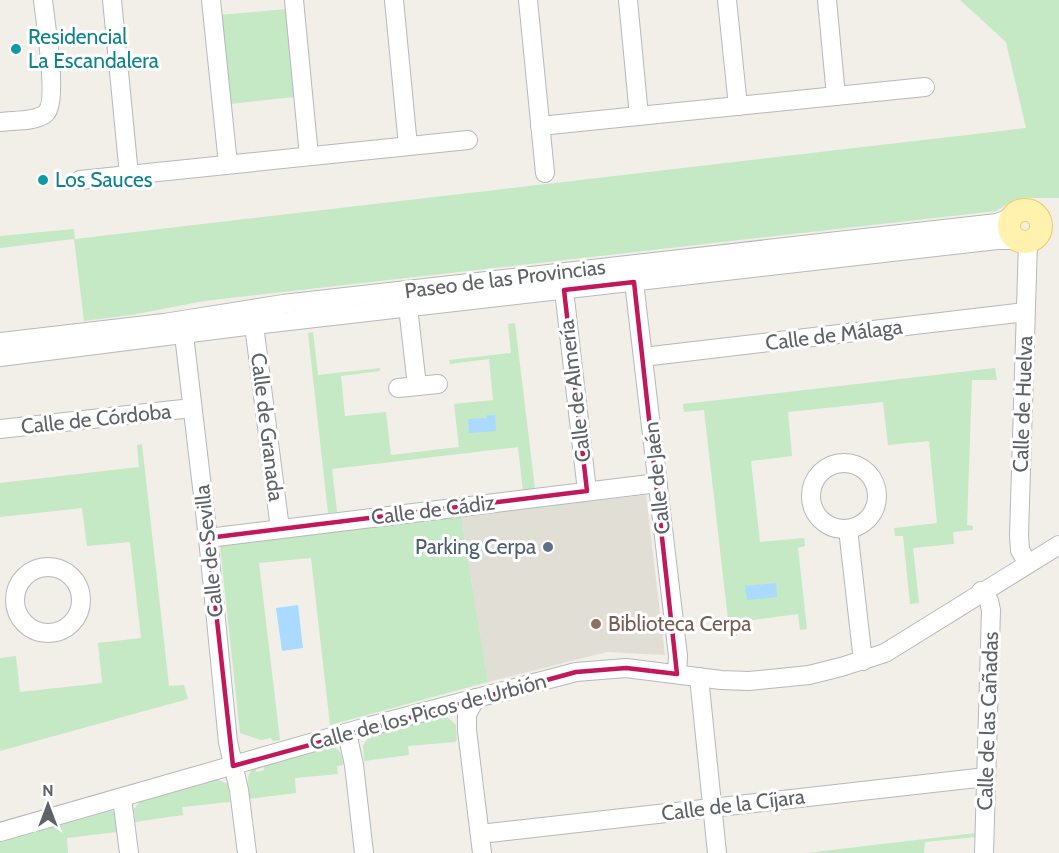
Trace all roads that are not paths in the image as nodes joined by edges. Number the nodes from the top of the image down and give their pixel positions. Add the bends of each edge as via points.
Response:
1 (43, 0) edge
2 (112, 0) edge
3 (211, 0) edge
4 (294, 0) edge
5 (394, 0) edge
6 (528, 0) edge
7 (627, 0) edge
8 (727, 0) edge
9 (827, 0) edge
10 (926, 87) dead end
11 (836, 96) junction
12 (738, 106) junction
13 (639, 116) junction
14 (0, 122) edge
15 (540, 126) junction
16 (468, 140) dead end
17 (408, 146) junction
18 (309, 156) junction
19 (228, 164) junction
20 (545, 173) dead end
21 (129, 175) junction
22 (80, 180) dead end
23 (1010, 218) joint
24 (1059, 218) edge
25 (1035, 232) edge
26 (634, 282) junction
27 (564, 290) junction
28 (408, 307) junction
29 (1025, 312) junction
30 (254, 324) junction
31 (184, 335) junction
32 (0, 342) edge
33 (0, 357) edge
34 (643, 357) junction
35 (438, 384) dead end
36 (417, 386) junction
37 (398, 388) dead end
38 (192, 408) junction
39 (0, 429) edge
40 (658, 483) junction
41 (587, 491) junction
42 (280, 529) junction
43 (848, 529) dead end
44 (208, 538) junction
45 (1059, 545) edge
46 (1028, 564) junction
47 (981, 591) junction
48 (863, 661) junction
49 (677, 675) junction
50 (699, 677) junction
51 (476, 698) junction
52 (442, 708) junction
53 (467, 730) junction
54 (347, 733) junction
55 (233, 766) junction
56 (986, 777) junction
57 (122, 798) junction
58 (711, 808) junction
59 (0, 832) edge
60 (480, 834) junction
61 (129, 853) edge
62 (246, 853) edge
63 (364, 853) edge
64 (482, 853) edge
65 (717, 853) edge
66 (984, 853) edge

1 - 14 street via 52,92 50,109 32,119
2 - 21 street
3 - 19 street
4 - 18 street
5 - 17 street
6 - 15 street
7 - 13 street
8 - 12 street
9 - 11 street
10 - 11 street
11 - 12 street
12 - 13 street
13 - 15 street
15 - 20 street
16 - 17 street
17 - 18 street
18 - 19 street
19 - 21 street
21 - 22 street
23 - 25 main road via 1009,231
23 - 32 street, Paseo de las Provincias via 997,223 295,303
24 - 25 main road, Paseo de las Provincias
25 - 26 street, Paseo de las Provincias via 996,240
25 - 29 street, Calle de Huelva
26 - 27 street, Paseo de las Provincias
26 - 34 street, Calle de Jaén
27 - 28 street, Paseo de las Provincias
27 - 41 street, Calle de Almería
28 - 30 street, Paseo de las Provincias
28 - 36 street, Paseo de las Provincias
29 - 34 street, Calle de Málaga
29 - 46 street, Calle de Huelva via 1019,535 1020,550
30 - 31 street, Paseo de las Provincias
30 - 42 street, Calle de Granada
31 - 33 street, Paseo de las Provincias
31 - 38 street, Calle de Sevilla
34 - 40 street, Calle de Jaén
35 - 36 street
36 - 37 street
38 - 39 street, Calle de Córdoba
38 - 44 street, Calle de Sevilla
40 - 41 street, Calle de Cádiz
40 - 49 street, Calle de Jaén
41 - 42 street, Calle de Cádiz
42 - 44 street, Calle de Cádiz
43 - 48 street
44 - 55 street, Calle de Sevilla
45 - 46 street, Calle de los Picos de Urbión
46 - 47 street, Calle de los Picos de Urbión
47 - 48 street, Calle de los Picos de Urbión via 894,647
47 - 56 street, Calle de las Cañadas via 991,610
48 - 50 street, Calle de los Picos de Urbión via 778,679 730,681
49 - 50 street, Calle de los Picos de Urbión
49 - 51 street, Calle de los Picos de Urbión via 626,668 576,672
50 - 58 street
51 - 52 street, Calle de los Picos de Urbión
51 - 53 street via 467,714
52 - 53 street via 457,717
52 - 54 street, Calle de los Picos de Urbión
53 - 60 street
54 - 55 street, Calle de los Picos de Urbión
54 - 63 street
55 - 57 street, Calle de los Picos de Urbión
55 - 62 street, Calle de Sevilla
56 - 58 street, Calle de la Cíjara
56 - 66 street, Calle de las Cañadas
57 - 59 street, Calle de los Picos de Urbión
57 - 61 street
58 - 60 street, Calle de la Cíjara
58 - 65 street
60 - 64 street

